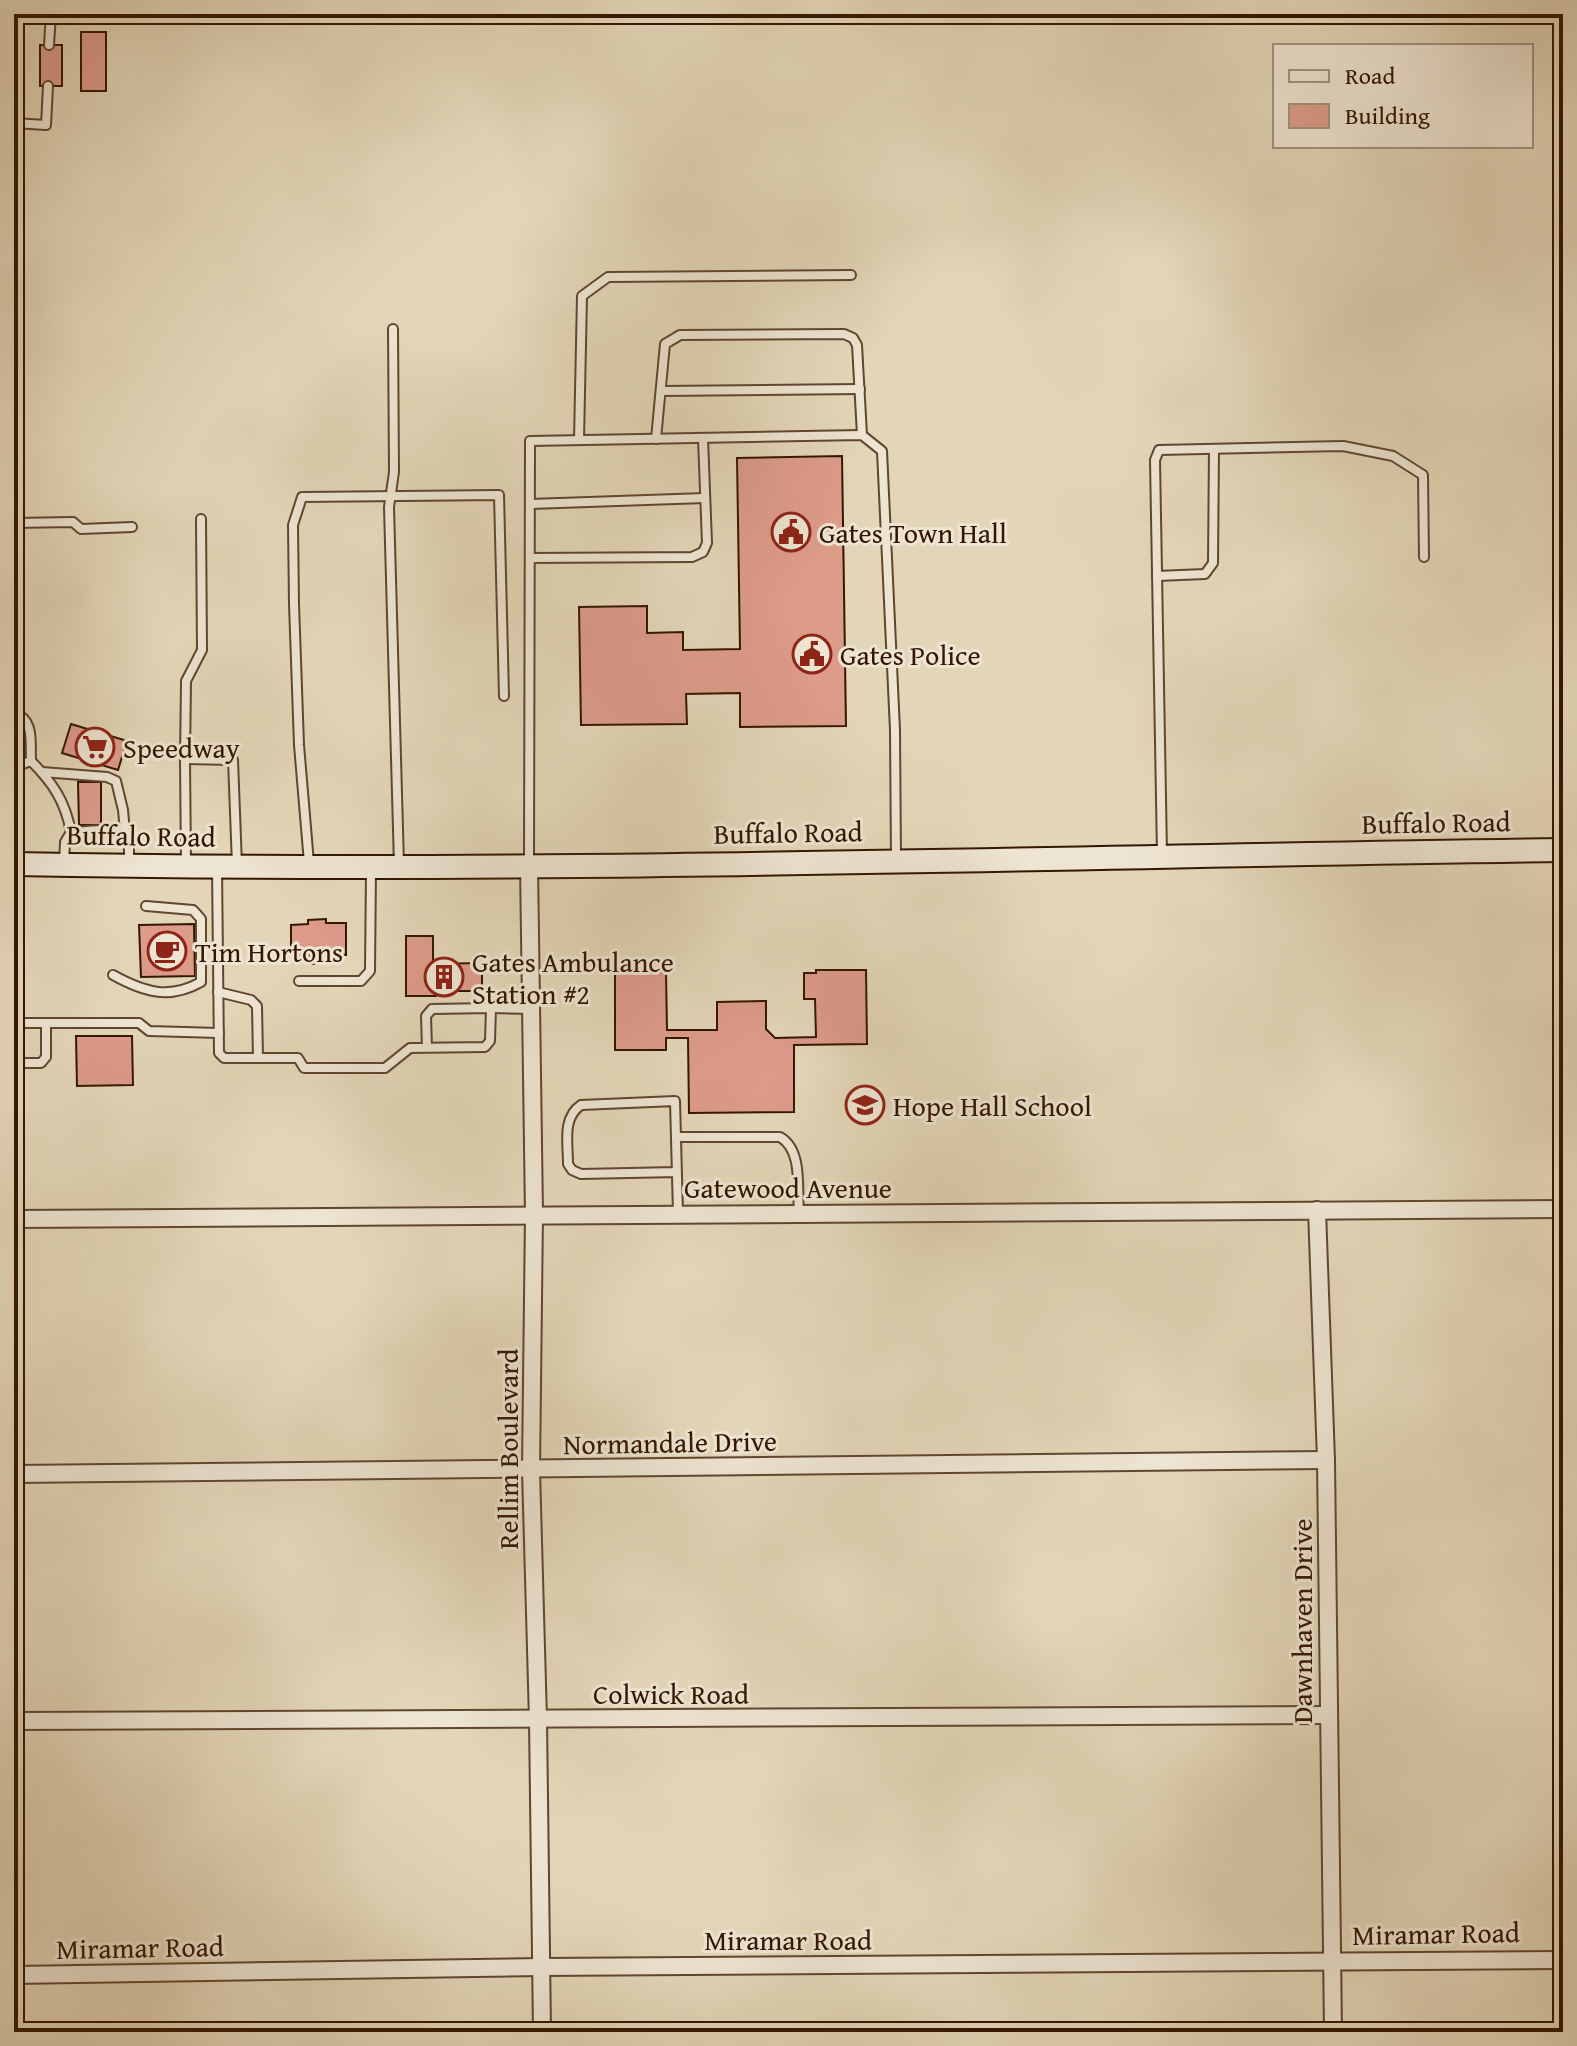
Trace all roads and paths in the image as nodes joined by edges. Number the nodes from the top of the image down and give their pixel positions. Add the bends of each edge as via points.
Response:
1 (51, 14) edge
2 (49, 45) dead end
3 (48, 86) dead end
4 (14, 123) edge
5 (851, 275) dead end
6 (393, 329) dead end
7 (860, 389) junction
8 (661, 391) junction
9 (862, 435) junction
10 (703, 438) junction
11 (656, 439) junction
12 (579, 440) junction
13 (1214, 449) junction
14 (391, 496) junction
15 (705, 498) junction
16 (530, 504) junction
17 (201, 519) dead end
18 (14, 523) edge
19 (132, 527) dead end
20 (1424, 557) dead end
21 (530, 558) junction
22 (1157, 576) junction
23 (504, 696) dead end
24 (14, 713) edge
25 (185, 759) junction
26 (31, 761) junction
27 (14, 767) edge
28 (42, 772) junction
29 (71, 832) junction
30 (125, 832) junction
31 (1563, 850) edge
32 (1162, 855) junction
33 (896, 861) junction
34 (14, 864) edge
35 (64, 865) junction
36 (529, 865) junction
37 (129, 866) junction
38 (186, 866) junction
39 (227, 866) junction
40 (310, 866) junction
41 (371, 866) junction
42 (399, 866) junction
43 (146, 906) dead end
44 (113, 975) dead end
45 (299, 981) dead end
46 (218, 992) junction
47 (491, 1008) junction
48 (531, 1009) junction
49 (14, 1023) edge
50 (46, 1023) junction
51 (219, 1033) junction
52 (427, 1048) junction
53 (258, 1057) junction
54 (14, 1063) edge
55 (677, 1137) junction
56 (677, 1172) junction
57 (1563, 1209) edge
58 (1317, 1210) junction
59 (678, 1213) junction
60 (799, 1213) junction
61 (534, 1214) junction
62 (14, 1219) edge
63 (1326, 1460) junction
64 (531, 1470) junction
65 (14, 1474) edge
66 (1328, 1715) junction
67 (538, 1720) junction
68 (14, 1721) edge
69 (1332, 1960) junction
70 (1563, 1960) edge
71 (542, 1967) junction
72 (14, 1975) edge
73 (542, 2032) edge
74 (1333, 2032) edge

1 - 2 lane
3 - 4 lane via 46,125
5 - 12 lane via 608,277 582,296
6 - 14 lane
7 - 8 lane
7 - 8 lane via 857,345 844,334 680,335 665,344
7 - 9 lane
8 - 11 lane
9 - 10 lane
9 - 33 lane via 882,451
10 - 11 lane
10 - 15 lane
11 - 12 lane
12 - 16 lane via 530,441
13 - 20 lane via 1343,446 1393,456 1423,475
13 - 22 lane via 1213,563 1205,574
13 - 22 lane via 1159,450
14 - 23 lane via 499,495
14 - 40 lane via 302,497 293,525
14 - 42 lane
15 - 16 lane
15 - 21 lane via 707,543 692,557
16 - 21 lane
17 - 25 lane via 202,650 186,681
18 - 19 lane
21 - 36 lane
22 - 32 lane
24 - 26 lane via 29,724
25 - 38 lane
25 - 39 lane via 233,760
26 - 27 lane
26 - 28 lane
28 - 29 lane via 62,798
28 - 30 lane via 116,781
29 - 30 lane
29 - 35 lane
30 - 37 lane
31 - 32 main road, Buffalo Road
32 - 33 main road, Buffalo Road
33 - 36 main road, Buffalo Road
34 - 35 main road, Buffalo Road
35 - 37 main road, Buffalo Road
36 - 42 main road, Buffalo Road
36 - 48 street, Rellim Boulevard
37 - 38 main road, Buffalo Road
38 - 39 main road, Buffalo Road
39 - 40 main road, Buffalo Road
39 - 46 lane
40 - 41 main road, Buffalo Road
41 - 42 main road, Buffalo Road
41 - 45 lane via 370,971 361,981
43 - 44 lane via 193,910 201,919 201,982 184,991 141,991
46 - 51 lane
46 - 53 lane via 257,1006
47 - 48 lane
47 - 52 lane via 490,1041 485,1047
47 - 52 lane via 432,1009 426,1016
48 - 61 street, Rellim Boulevard
49 - 50 lane
50 - 51 lane via 139,1023 149,1031
50 - 54 lane via 46,1057 41,1063
51 - 53 lane via 224,1058
52 - 53 lane via 410,1048 385,1068 304,1068 298,1058
55 - 56 lane
55 - 56 lane via 675,1101 581,1105 568,1120 572,1170
55 - 60 lane via 780,1137 790,1143
56 - 59 lane
57 - 58 street, Gatewood Avenue
58 - 60 street, Gatewood Avenue
58 - 63 street, Dawnhaven Drive
59 - 60 street, Gatewood Avenue
59 - 61 street, Gatewood Avenue
61 - 62 street, Gatewood Avenue
61 - 64 street, Rellim Boulevard
63 - 64 street, Normandale Drive
63 - 66 street, Dawnhaven Drive
64 - 65 street, Normandale Drive
64 - 67 street, Rellim Boulevard
66 - 67 street, Colwick Road
66 - 69 street, Dawnhaven Drive
67 - 68 street, Colwick Road
67 - 71 street, Rellim Boulevard
69 - 70 street, Miramar Road
69 - 71 street, Miramar Road
69 - 74 street, Dawnhaven Drive
71 - 72 street, Miramar Road
71 - 73 street, Rellim Boulevard

